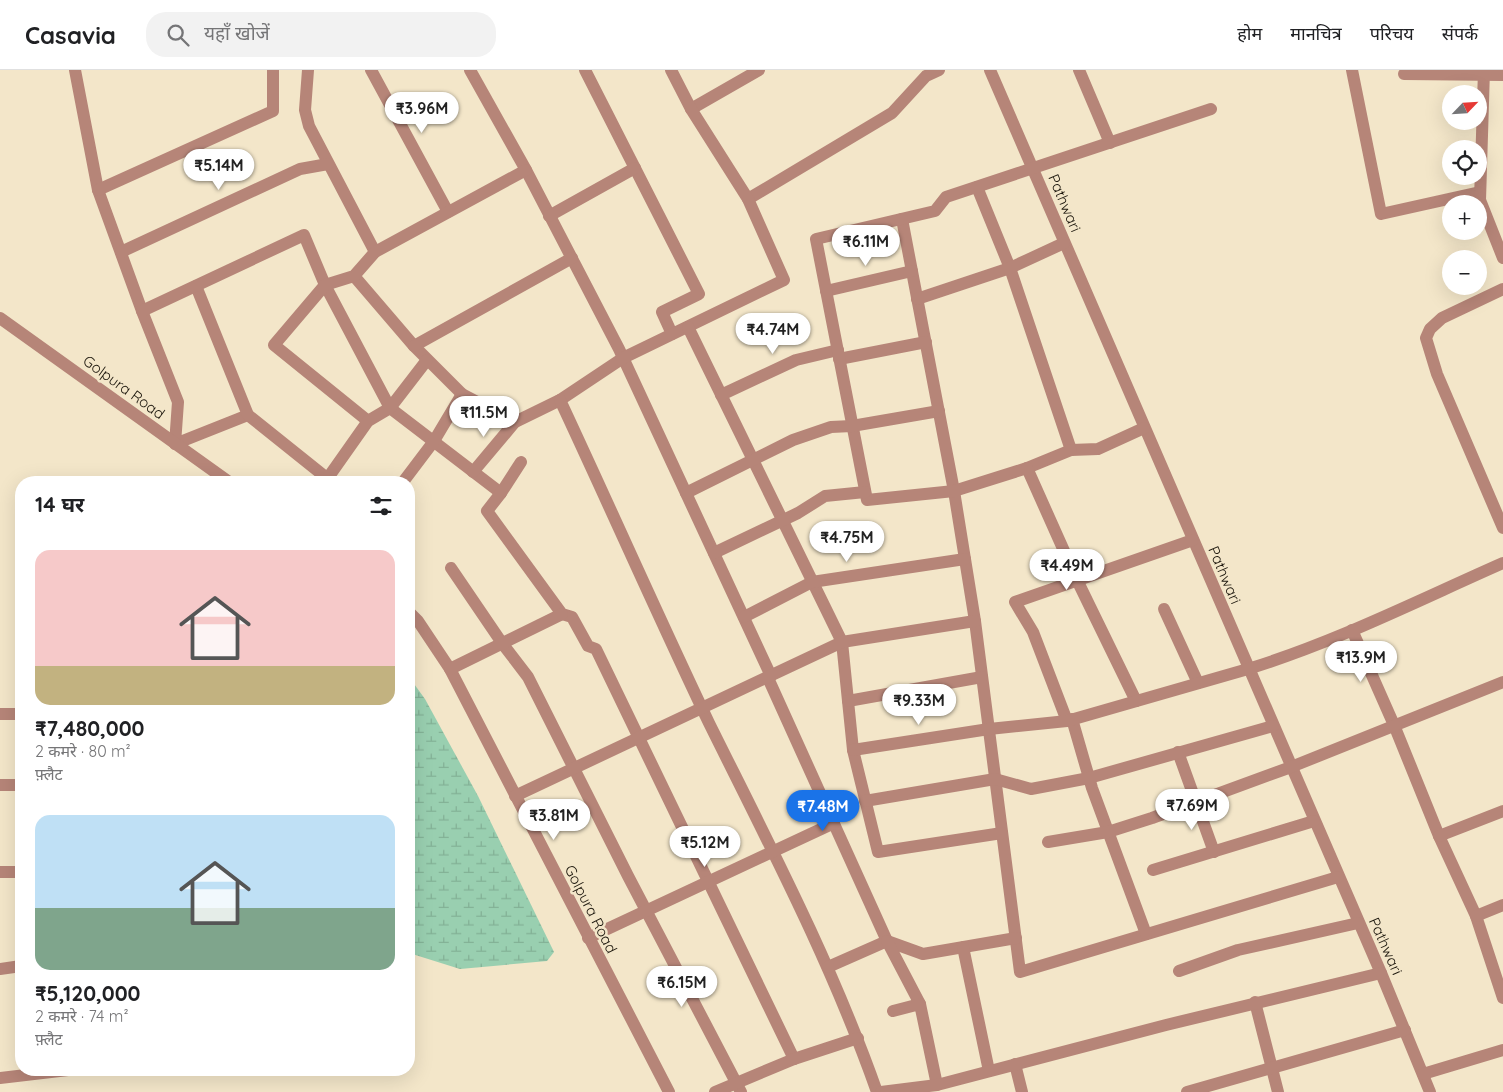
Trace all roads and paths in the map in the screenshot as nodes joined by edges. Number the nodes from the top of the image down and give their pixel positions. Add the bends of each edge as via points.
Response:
1 (75, 70) edge
2 (273, 70) edge
3 (308, 70) edge
4 (371, 70) edge
5 (470, 70) edge
6 (585, 70) edge
7 (671, 70) edge
8 (759, 70) edge
9 (939, 70) edge
10 (990, 70) edge
11 (1079, 70) edge
12 (1352, 70) edge
13 (1484, 72) edge
14 (1404, 74) dead end
15 (1503, 75) edge
16 (691, 108) junction
17 (1212, 109) dead end
18 (1110, 143) junction
19 (328, 164) junction
20 (635, 168) junction
21 (1032, 169) junction
22 (526, 170) junction
23 (977, 187) junction
24 (98, 190) junction
25 (1480, 192) junction
26 (748, 199) junction
27 (448, 212) junction
28 (550, 216) junction
29 (902, 219) junction
30 (1064, 243) junction
31 (121, 252) junction
32 (375, 252) junction
33 (572, 258) junction
34 (1503, 258) edge
35 (1010, 268) junction
36 (912, 271) junction
37 (354, 276) junction
38 (325, 285) junction
39 (196, 286) junction
40 (1503, 289) edge
41 (826, 291) junction
42 (917, 298) junction
43 (142, 311) junction
44 (0, 318) edge
45 (688, 327) junction
46 (672, 334) junction
47 (926, 342) junction
48 (414, 346) junction
49 (839, 355) junction
50 (623, 358) junction
51 (428, 360) junction
52 (462, 394) junction
53 (721, 395) junction
54 (560, 400) junction
55 (390, 408) junction
56 (939, 411) junction
57 (248, 415) junction
58 (368, 421) junction
59 (515, 422) junction
60 (852, 426) junction
61 (1144, 428) junction
62 (434, 441) junction
63 (174, 444) junction
64 (1071, 450) junction
65 (753, 460) junction
66 (521, 462) dead end
67 (1027, 468) junction
68 (473, 472) junction
69 (220, 476) edge
70 (320, 476) edge
71 (330, 476) edge
72 (408, 476) edge
73 (954, 491) junction
74 (866, 492) junction
75 (501, 493) junction
76 (686, 493) junction
77 (782, 522) junction
78 (1503, 528) edge
79 (1192, 540) junction
80 (714, 553) junction
81 (965, 559) junction
82 (1503, 563) edge
83 (451, 568) dead end
84 (1077, 580) junction
85 (812, 582) junction
86 (1164, 609) dead end
87 (562, 614) junction
88 (744, 616) junction
89 (415, 618) edge
90 (975, 622) junction
91 (1352, 630) junction
92 (842, 642) junction
93 (502, 643) junction
94 (450, 669) junction
95 (1248, 669) junction
96 (770, 677) junction
97 (982, 677) junction
98 (1503, 682) edge
99 (1198, 683) junction
100 (848, 701) junction
101 (1136, 701) junction
102 (702, 708) junction
103 (0, 714) edge
104 (15, 714) edge
105 (1070, 720) junction
106 (1394, 725) junction
107 (1273, 726) junction
108 (989, 729) junction
109 (639, 738) junction
110 (853, 750) junction
111 (1178, 752) junction
112 (1291, 767) junction
113 (574, 769) junction
114 (1089, 778) junction
115 (996, 779) junction
116 (0, 785) edge
117 (15, 785) edge
118 (515, 796) junction
119 (865, 801) junction
120 (1196, 801) junction
121 (1503, 811) edge
122 (1314, 821) junction
123 (834, 823) junction
124 (1108, 832) junction
125 (1002, 833) junction
126 (1439, 836) junction
127 (1048, 842) dead end
128 (772, 852) junction
129 (1214, 852) junction
130 (1154, 870) dead end
131 (0, 872) edge
132 (15, 872) edge
133 (1338, 877) junction
134 (709, 881) junction
135 (1503, 905) edge
136 (647, 910) junction
137 (1476, 916) junction
138 (1358, 922) junction
139 (1146, 934) junction
140 (588, 938) junction
141 (1016, 938) junction
142 (887, 941) junction
143 (962, 947) junction
144 (15, 967) edge
145 (828, 967) junction
146 (0, 969) edge
147 (1179, 971) dead end
148 (1381, 973) junction
149 (1503, 998) edge
150 (1255, 1002) junction
151 (920, 1004) junction
152 (893, 1011) dead end
153 (1405, 1030) junction
154 (858, 1038) junction
155 (1503, 1050) edge
156 (794, 1059) junction
157 (1015, 1064) junction
158 (1273, 1067) junction
159 (989, 1071) junction
160 (1424, 1074) junction
161 (17, 1076) edge
162 (0, 1078) edge
163 (937, 1085) junction
164 (739, 1087) edge
165 (901, 1091) edge
166 (669, 1092) edge
167 (715, 1092) edge
168 (877, 1092) edge
169 (882, 1092) edge
170 (1022, 1092) edge
171 (1188, 1092) edge
172 (1278, 1092) edge
173 (1430, 1092) edge

1 - 24 street
2 - 24 street via 273,111
3 - 19 street via 305,110 308,126
4 - 27 street
5 - 22 street
6 - 20 street
7 - 16 street
8 - 16 street
9 - 26 street via 926,76 892,113
10 - 21 street, Pathwari
11 - 18 street
12 - 25 street via 1381,214
13 - 14 street
13 - 15 street
13 - 25 street
16 - 26 street
17 - 18 street
18 - 21 street
19 - 31 street via 300,169
19 - 32 street
20 - 28 street
20 - 46 street via 699,294 662,312
21 - 23 street
21 - 30 street, Pathwari
22 - 27 street
22 - 28 street
23 - 29 street via 946,197 936,211
23 - 35 street
24 - 31 street
25 - 34 street via 1480,200
26 - 45 street via 784,280
27 - 32 street
28 - 33 street
29 - 36 street
29 - 41 street via 816,239
30 - 35 street
30 - 61 street, Pathwari
31 - 43 street
32 - 37 street
33 - 48 street
33 - 50 street
35 - 42 street
35 - 64 street
36 - 41 street
36 - 42 street
37 - 38 street
37 - 48 street
38 - 39 street via 304,235
38 - 55 street
38 - 58 street via 274,345
39 - 43 street
39 - 57 street
40 - 78 street via 1442,318 1430,328 1426,338 1437,374
41 - 49 street
42 - 47 street
43 - 63 street via 178,402
44 - 63 street, Golpura Road
45 - 46 street
45 - 53 street
46 - 50 street
47 - 49 street
47 - 56 street
48 - 51 street
49 - 53 street via 796,360
49 - 60 street
50 - 54 street
50 - 76 street
51 - 52 street
51 - 55 street
52 - 59 street
52 - 62 street
53 - 65 street
54 - 59 street
54 - 102 street
55 - 58 street
55 - 62 street
56 - 60 street
56 - 73 street
57 - 63 street
57 - 70 street
58 - 71 street
59 - 68 street
60 - 65 street via 831,427 793,440
60 - 74 street
61 - 64 street via 1098,449
61 - 79 street, Pathwari
62 - 68 street
62 - 72 street
63 - 69 street, Golpura Road
64 - 67 street
65 - 76 street
65 - 77 street
66 - 75 street
67 - 73 street
67 - 84 street
68 - 75 street
73 - 74 street via 867,500
73 - 81 street
74 - 77 street via 825,496
75 - 87 street via 487,510
76 - 80 street
77 - 80 street
77 - 85 street
79 - 84 street
79 - 95 street, Pathwari
80 - 88 street
81 - 85 street
81 - 90 street
82 - 91 street
83 - 93 street
84 - 101 street
84 - 105 street via 1015,602 1033,632
85 - 88 street
85 - 92 street
86 - 99 street
87 - 93 street
87 - 109 street via 572,617 588,646 596,649
88 - 96 street
89 - 94 street, Golpura Road
90 - 92 street
90 - 97 street
91 - 95 street
91 - 106 street
92 - 96 street
92 - 100 street
93 - 94 street
93 - 113 street via 528,677
94 - 118 street, Golpura Road
95 - 99 street
95 - 107 street, Pathwari
96 - 102 street
96 - 123 street
97 - 100 street
97 - 108 street
98 - 106 street
99 - 101 street
100 - 110 street
101 - 105 street
102 - 109 street
102 - 128 street
103 - 104 street
105 - 108 street
105 - 114 street
106 - 112 street
106 - 126 street
107 - 111 street
107 - 112 street, Pathwari
108 - 110 street
108 - 115 street
109 - 113 street
109 - 134 street
110 - 119 street
111 - 114 street
111 - 120 street
112 - 120 street
112 - 122 street, Pathwari
113 - 118 street
113 - 136 street
114 - 115 street via 1031,789
114 - 124 street
115 - 119 street
115 - 125 street
116 - 117 street
118 - 140 street, Golpura Road
119 - 125 street via 878,852
120 - 124 street
120 - 129 street
121 - 126 street
122 - 129 street
122 - 133 street, Pathwari
123 - 128 street
123 - 142 street
124 - 127 street
124 - 139 street
125 - 141 street
126 - 137 street
128 - 134 street
128 - 145 street
129 - 130 street
131 - 132 street
133 - 138 street, Pathwari
133 - 139 street
134 - 136 street
134 - 156 street
135 - 137 street
136 - 140 street
136 - 164 street
137 - 149 street
138 - 147 street via 1238,950
138 - 148 street, Pathwari
139 - 141 street via 1020,972
140 - 166 street, Golpura Road
141 - 143 street
142 - 143 street via 923,954
142 - 145 street
142 - 151 street
143 - 159 street
144 - 146 street
145 - 154 street
148 - 150 street
148 - 153 street, Pathwari
150 - 157 street
150 - 158 street
151 - 152 street
151 - 163 street
153 - 158 street
153 - 160 street, Pathwari
154 - 156 street
154 - 168 street
155 - 160 street
156 - 164 street
157 - 159 street
157 - 170 street
158 - 171 street
158 - 172 street
159 - 163 street
160 - 173 street, Pathwari
161 - 162 street
163 - 165 street
164 - 167 street
165 - 169 street

